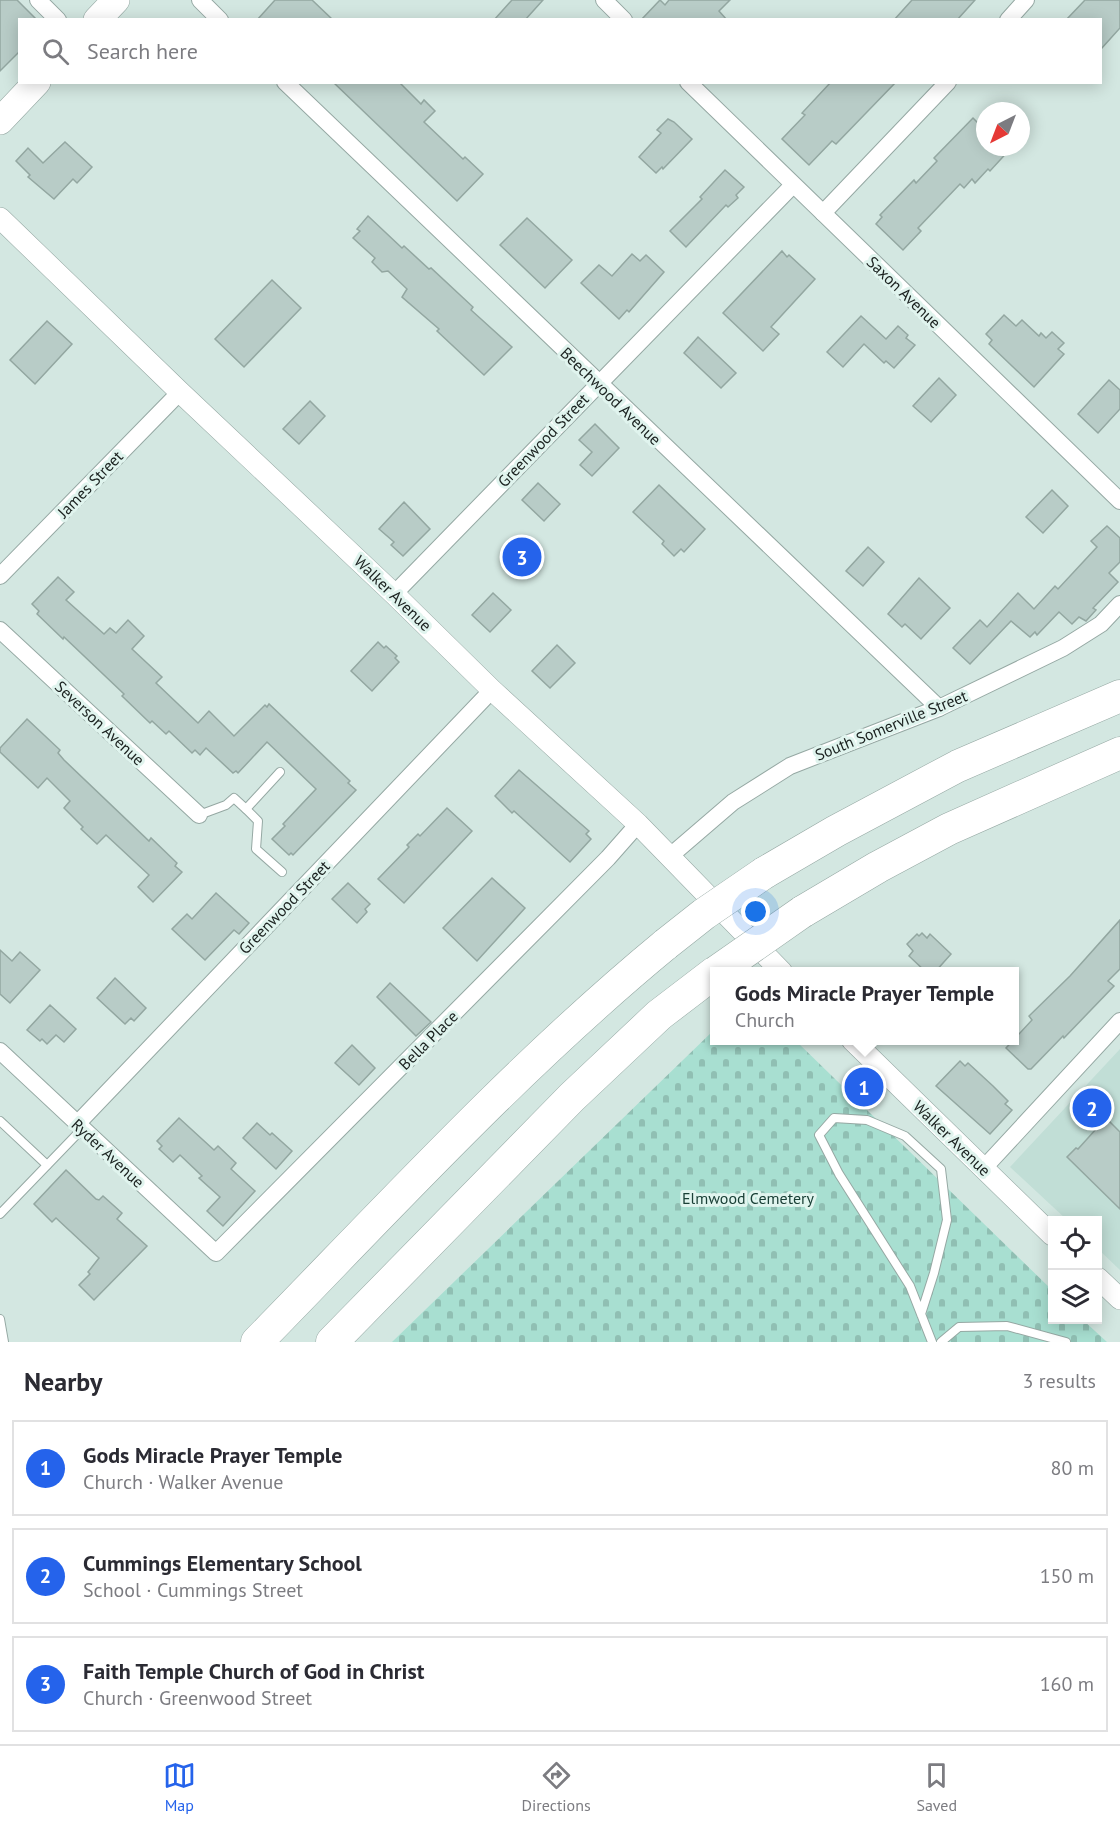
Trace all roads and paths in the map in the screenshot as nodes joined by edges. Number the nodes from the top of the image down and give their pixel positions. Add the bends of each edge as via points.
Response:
1 (38, 0) edge
2 (116, 0) edge
3 (200, 0) edge
4 (604, 0) edge
5 (1026, 0) edge
6 (56, 18) edge
7 (99, 18) edge
8 (218, 18) edge
9 (622, 18) edge
10 (1010, 18) edge
11 (35, 84) edge
12 (287, 84) edge
13 (690, 84) edge
14 (946, 84) edge
15 (0, 121) edge
16 (793, 185) junction
17 (823, 213) junction
18 (0, 218) edge
19 (598, 383) junction
20 (180, 392) junction
21 (1120, 501) edge
22 (0, 576) edge
23 (394, 594) junction
24 (1120, 604) edge
25 (0, 630) edge
26 (492, 690) junction
27 (1120, 696) edge
28 (939, 708) junction
29 (1120, 753) edge
30 (280, 772) dead end
31 (246, 809) junction
32 (199, 815) joint
33 (638, 824) junction
34 (669, 857) junction
35 (282, 872) dead end
36 (723, 967) edge
37 (777, 967) edge
38 (710, 977) edge
39 (1120, 1021) edge
40 (856, 1045) edge
41 (0, 1051) edge
42 (0, 1121) edge
43 (79, 1126) junction
44 (47, 1165) junction
45 (983, 1169) junction
46 (0, 1214) edge
47 (1048, 1230) edge
48 (216, 1253) joint
49 (1102, 1282) edge
50 (1120, 1299) edge
51 (921, 1314) junction
52 (0, 1319) edge
53 (4, 1342) edge
54 (257, 1342) edge
55 (332, 1342) edge
56 (932, 1342) edge
57 (941, 1342) edge
58 (1066, 1342) edge

1 - 6 street
2 - 7 main road
3 - 8 street
4 - 9 street
5 - 10 street
11 - 15 main road
12 - 19 street, Beechwood Avenue
13 - 16 street, Saxon Avenue
14 - 17 street
16 - 17 street, Saxon Avenue
16 - 19 street, Greenwood Street
17 - 21 street, Saxon Avenue
18 - 20 street, Walker Avenue
19 - 23 street, Greenwood Street
19 - 28 street, Beechwood Avenue
20 - 22 street, James Street
20 - 23 street, Walker Avenue
23 - 26 street, Walker Avenue
24 - 28 street, South Somerville Street via 1101,624 1063,648
25 - 32 street, Severson Avenue
26 - 33 street, Walker Avenue
26 - 43 street, Greenwood Street
27 - 54 highway, bridge via 958,766 884,804 764,873 704,914 605,995 538,1058
28 - 34 street, South Somerville Street via 790,766 733,802
29 - 36 highway, bridge via 949,829 878,867 802,912
30 - 31 lane
31 - 32 lane via 234,798
31 - 35 lane via 258,820 256,849
33 - 34 street, Walker Avenue
33 - 48 street, Bella Place
34 - 37 street, Walker Avenue
38 - 55 highway via 660,1015 572,1097
39 - 45 street
40 - 45 street, Walker Avenue
41 - 43 street, Ryder Avenue
42 - 44 lane
43 - 44 lane
43 - 48 street, Ryder Avenue
44 - 46 lane
45 - 47 street, Walker Avenue
49 - 50 street
51 - 51 lane via 910,1286 839,1174 819,1135 834,1118 867,1120 905,1136 941,1169 947,1220
51 - 56 lane
52 - 53 lane
57 - 58 lane via 959,1328 1007,1326

